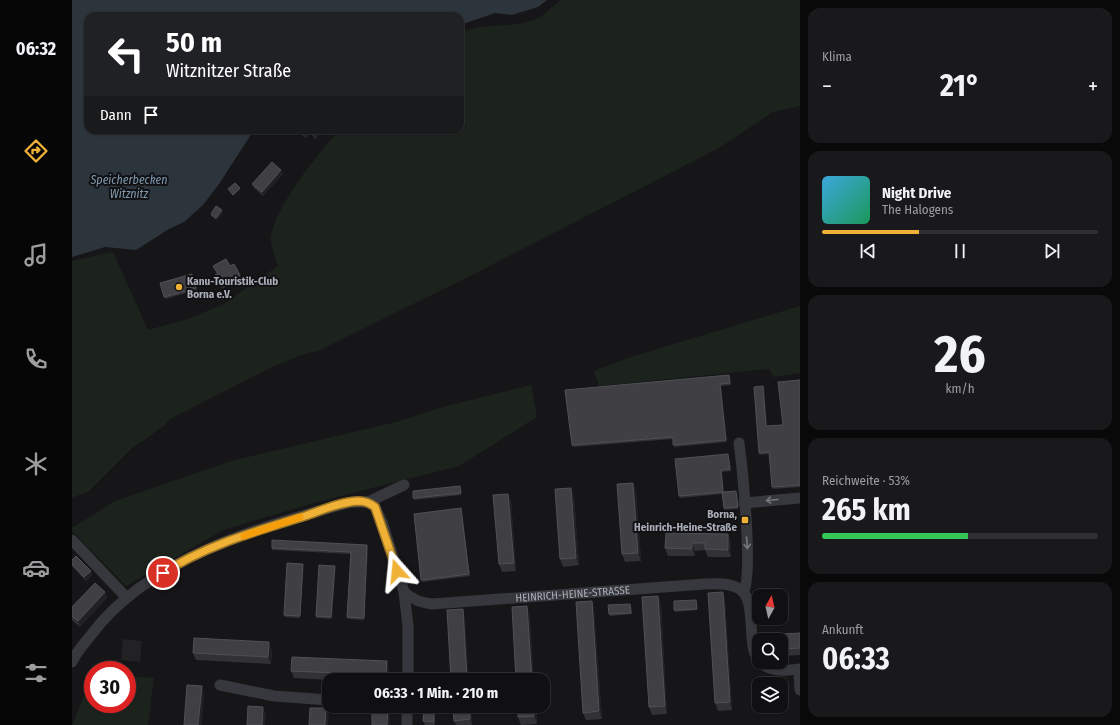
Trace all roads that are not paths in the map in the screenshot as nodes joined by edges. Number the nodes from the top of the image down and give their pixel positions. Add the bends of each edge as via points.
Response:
1 (739, 443) dead end
2 (404, 485) dead end
3 (800, 498) edge
4 (368, 502) junction
5 (744, 503) junction
6 (72, 540) edge
7 (404, 592) junction
8 (743, 592) junction
9 (126, 597) junction
10 (752, 634) edge
11 (72, 662) edge
12 (774, 669) edge
13 (800, 670) edge
14 (408, 673) edge
15 (220, 685) dead end
16 (800, 690) edge
17 (322, 699) edge
18 (407, 713) edge
19 (406, 725) edge

1 - 5 street
2 - 4 street
3 -> 5 street
4 - 7 street via 375,507 382,522
4 - 9 street via 334,506 198,553
5 -> 8 street via 748,565 746,587
6 - 9 street
7 - 8 street, HEINRICH-HEINE-STRASSE via 410,598 432,604 721,583 737,586
7 - 14 street via 408,626
8 - 10 street via 750,603
9 - 11 street via 109,612
12 - 13 street
13 - 16 street
15 - 17 street via 274,696
18 - 19 street

